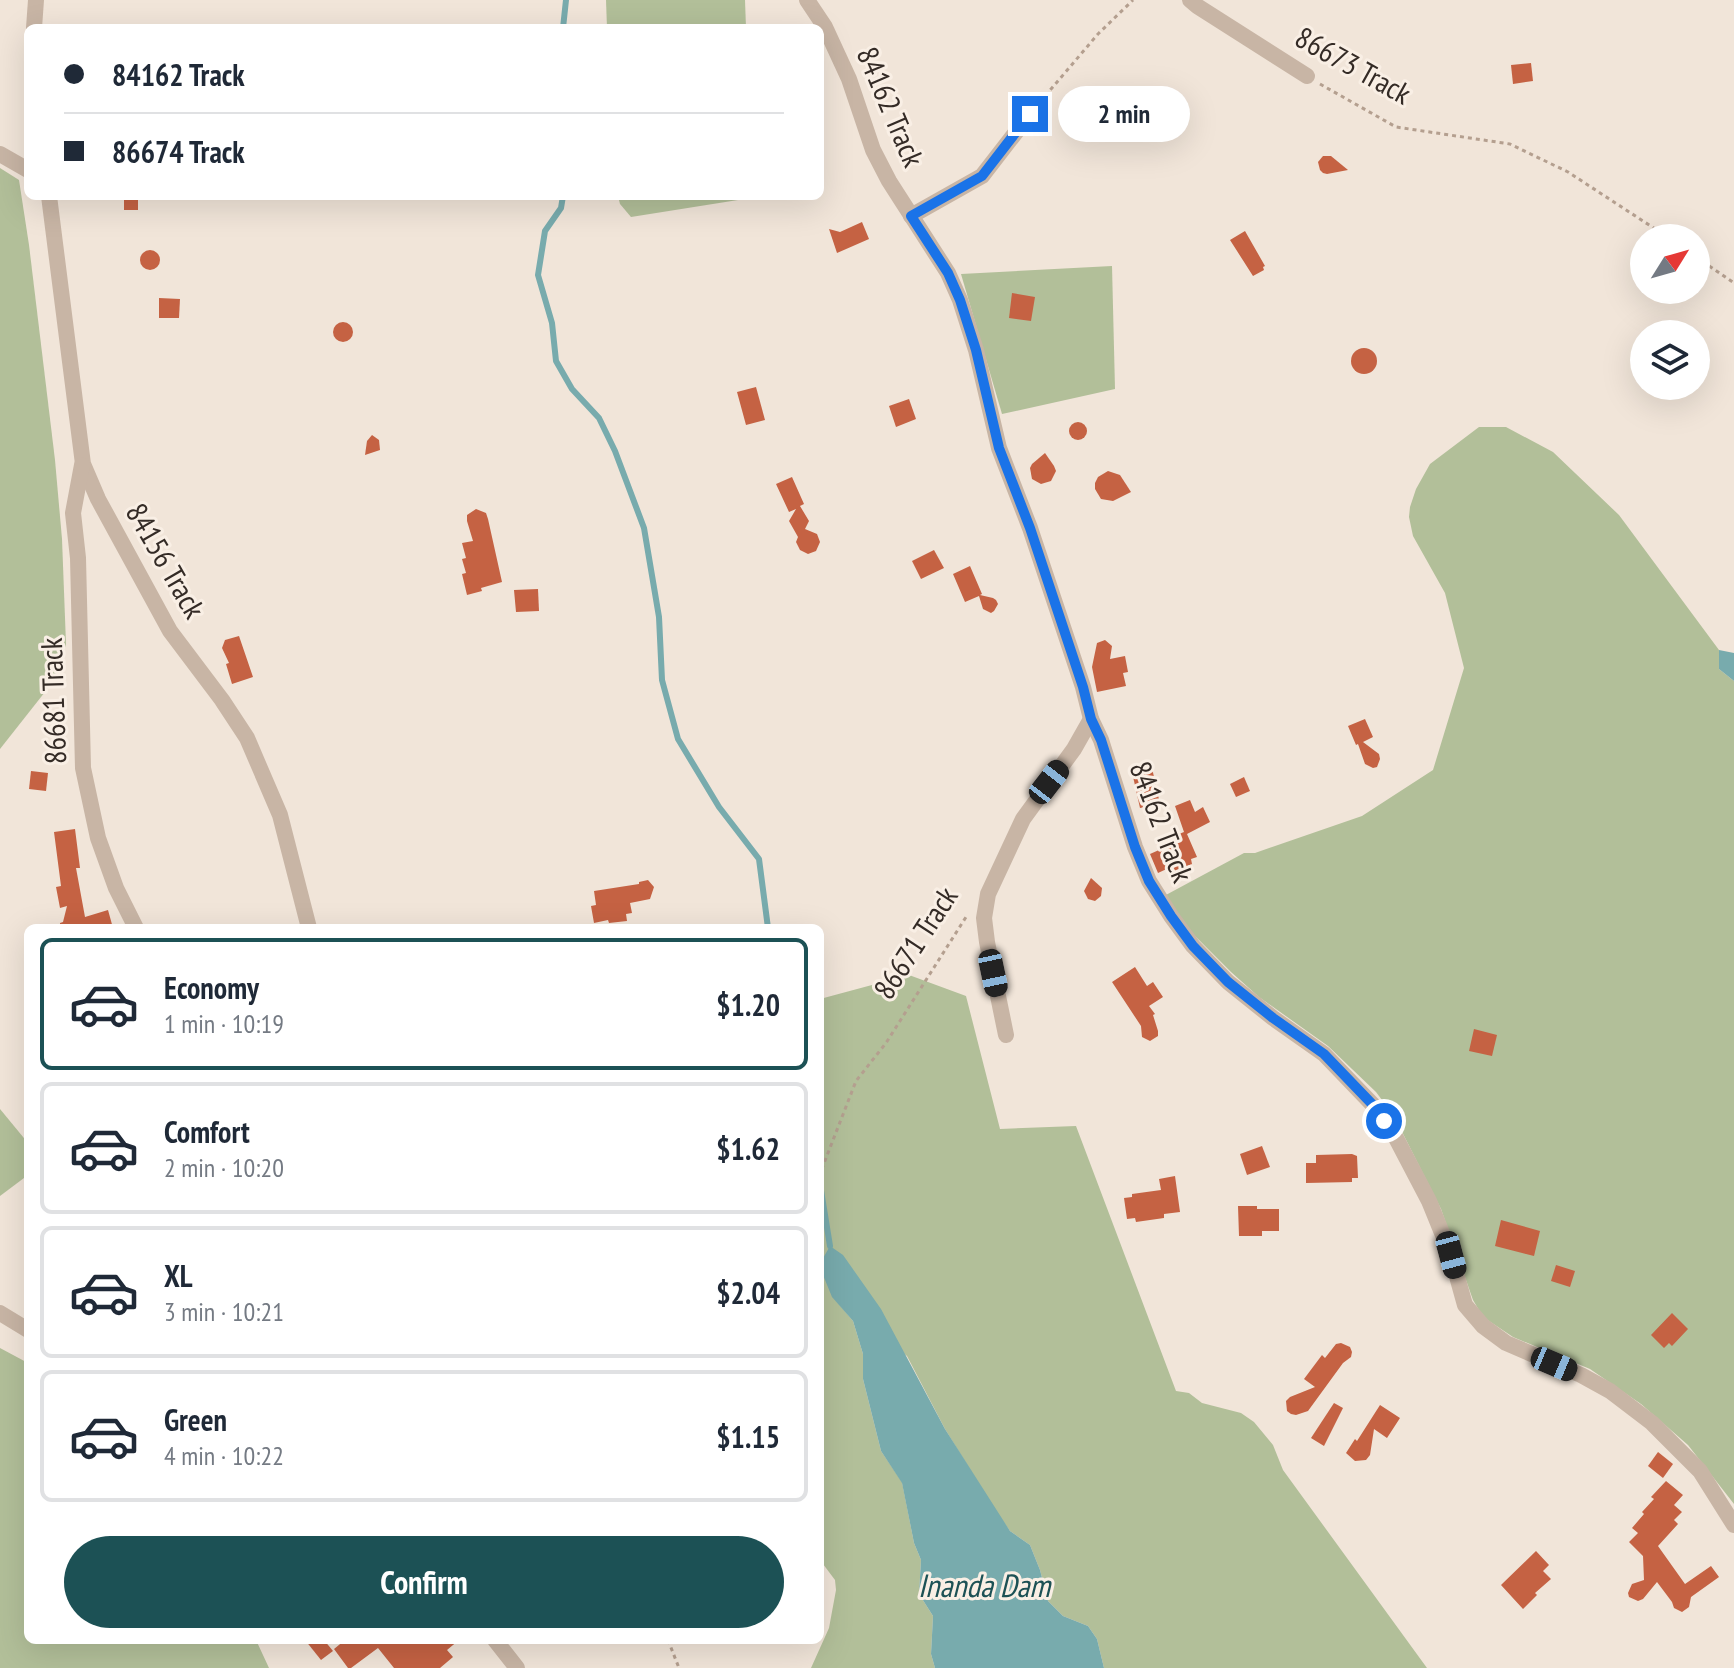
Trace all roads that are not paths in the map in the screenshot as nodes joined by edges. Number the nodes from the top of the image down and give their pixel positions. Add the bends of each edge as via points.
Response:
1 (36, 0) edge
2 (807, 0) edge
3 (1190, 0) edge
4 (34, 24) edge
5 (823, 24) edge
6 (824, 26) edge
7 (1307, 76) road end
8 (1030, 114) road end
9 (0, 154) edge
10 (24, 168) edge
11 (50, 200) edge
12 (911, 216) junction
13 (83, 464) junction
14 (1091, 719) junction
15 (134, 924) edge
16 (308, 924) edge
17 (1006, 1035) dead end
18 (0, 1313) edge
19 (24, 1328) edge
20 (1734, 1525) edge
21 (498, 1644) edge
22 (517, 1668) edge

1 - 4 street
2 - 5 street, 84162 Track
3 - 7 street, 86673 Track
6 - 12 street, 84162 Track via 873,150
8 - 12 street via 982,176
9 - 10 street
11 - 13 street, 84156 Track
12 - 14 street, 84162 Track via 960,300 999,448
13 - 15 street, 86681 Track via 73,513 83,768 98,838
13 - 16 street, 84156 Track via 170,631 247,738 280,815
14 - 17 street via 1023,819 988,894 987,942
14 - 20 street, 84162 Track via 1156,893 1193,946 1228,982 1324,1054 1373,1105 1429,1201 1465,1305 1506,1343 1581,1375 1652,1423 1700,1471
18 - 19 street
21 - 22 street

